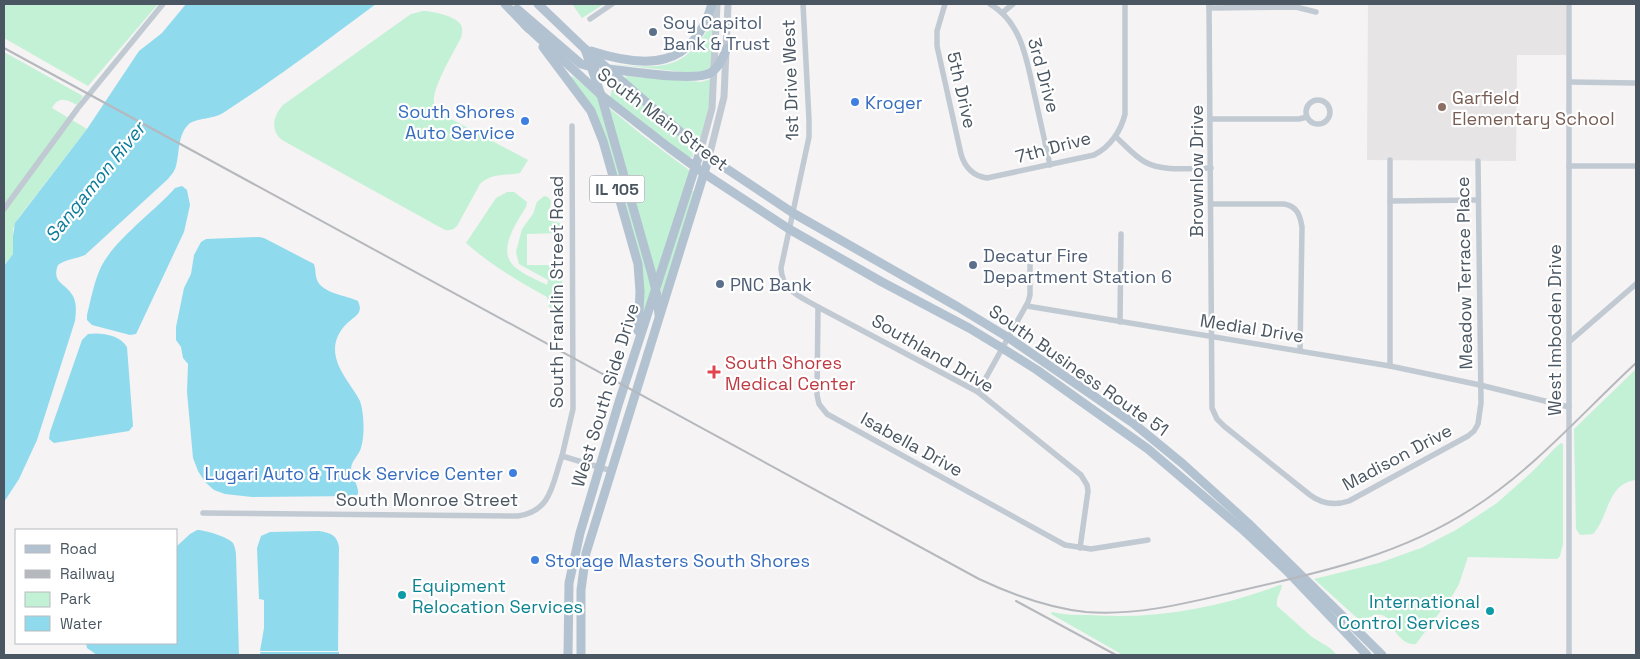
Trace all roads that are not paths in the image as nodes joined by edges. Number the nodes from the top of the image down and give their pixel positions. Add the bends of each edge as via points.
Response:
1 (163, 4) edge
2 (505, 4) edge
3 (511, 4) edge
4 (538, 4) edge
5 (612, 4) edge
6 (712, 4) edge
7 (717, 4) edge
8 (728, 4) edge
9 (803, 4) edge
10 (946, 4) edge
11 (990, 4) edge
12 (1013, 4) edge
13 (1125, 4) edge
14 (1570, 4) edge
15 (1209, 6) edge
16 (1316, 12) dead end
17 (1002, 13) junction
18 (590, 18) dead end
19 (525, 25) junction
20 (585, 48) junction
21 (727, 48) junction
22 (592, 68) junction
23 (610, 69) junction
24 (714, 70) junction
25 (1570, 82) junction
26 (1636, 83) edge
27 (601, 95) junction
28 (1307, 117) junction
29 (1210, 119) junction
30 (572, 126) dead end
31 (1116, 137) junction
32 (701, 149) junction
33 (710, 157) junction
34 (1390, 160) dead end
35 (1478, 160) dead end
36 (1050, 165) junction
37 (1569, 166) junction
38 (1636, 166) edge
39 (695, 167) junction
40 (1210, 168) junction
41 (705, 174) junction
42 (979, 176) joint
43 (1478, 200) junction
44 (1390, 201) junction
45 (1211, 204) junction
46 (4, 209) edge
47 (792, 213) junction
48 (789, 228) junction
49 (1121, 234) dead end
50 (1030, 251) dead end
51 (1636, 284) edge
52 (656, 288) junction
53 (1027, 306) junction
54 (818, 307) junction
55 (1120, 322) junction
56 (658, 325) junction
57 (1211, 337) junction
58 (1009, 338) junction
59 (1568, 342) junction
60 (1002, 348) junction
61 (1300, 351) junction
62 (1390, 366) junction
63 (628, 376) junction
64 (1480, 385) junction
65 (978, 392) junction
66 (1569, 407) junction
67 (562, 456) junction
68 (599, 467) junction
69 (612, 470) junction
70 (203, 513) dead end
71 (1148, 540) dead end
72 (1080, 548) junction
73 (568, 655) edge
74 (581, 655) edge
75 (1367, 655) edge
76 (1382, 655) edge
77 (1570, 655) edge

1 - 46 street via 78,108
2 - 19 main road, IL 105
3 - 22 main road via 581,64
4 - 20 main road, IL 105
5 - 18 street
6 - 20 main road via 701,31 691,45 672,57 654,61 630,60
7 - 24 street
8 - 21 street
9 - 47 street, 1st Drive West via 809,129
10 - 42 street, 5th Drive via 937,31 938,50 961,154 968,168
11 - 17 street, 3rd Drive
12 - 17 street
13 - 31 street, 7th Drive via 1125,114
14 - 25 street, West Imboden Drive
15 - 16 street via 1296,7
15 - 29 street, Brownlow Drive
17 - 36 street, 3rd Drive via 1015,29 1026,56
19 - 27 main road, South Main Street
19 - 63 main road, IL 105 via 591,111 603,141 639,272 640,316
20 - 22 main road, IL 105
20 - 23 main road, South Main Street
21 - 24 main road
21 - 33 street via 724,98
22 - 23 main road
22 - 27 main road, IL 105
23 - 24 main road via 694,77
23 - 32 main road, South Main Street
24 - 32 street via 712,108
25 - 26 street
25 - 37 street, West Imboden Drive
27 - 39 main road, South Main Street
27 - 52 main road, IL 105
28 - 28 street via 1312,123 1324,123 1330,113 1329,106 1323,100 1311,102 1306,108
28 - 29 street
29 - 40 street, Brownlow Drive
30 - 67 street, South Franklin Street Road via 573,408
31 - 36 street, 7th Drive via 1094,155
31 - 40 street via 1139,159 1153,166
32 - 33 main road, South Main Street
32 - 39 main road, West South Side Drive
33 - 41 main road
33 - 47 main road, South Main Street
34 - 44 street
35 - 43 street, Meadow Terrace Place
36 - 42 street, 7th Drive via 998,177
37 - 38 street
37 - 59 street, West Imboden Drive
39 - 41 main road, South Main Street
39 - 52 main road, West South Side Drive
40 - 45 street, Brownlow Drive
41 - 48 main road, South Main Street
41 - 56 main road, West South Side Drive
43 - 44 street
43 - 64 street, Meadow Terrace Place
44 - 62 street
45 - 57 street, Brownlow Drive
45 - 61 street via 1284,204 1298,211 1302,227
47 - 48 street, Southland Drive
47 - 58 main road, South Business Route 51
48 - 54 street, Southland Drive via 782,278 790,290
48 - 60 main road, South Business Route 51
49 - 55 street
50 - 53 street
51 - 59 street
52 - 56 main road, IL 105
52 - 63 main road, West South Side Drive
53 - 55 street, Medial Drive
53 - 58 street
54 - 65 street, Southland Drive
54 - 72 street, Isabella Drive via 817,395 823,411 1059,542
55 - 57 street, Medial Drive
56 - 69 main road, West South Side Drive / IL 105
57 - 61 street, Medial Drive
57 - 64 street, Madison Drive via 1211,404 1217,419 1310,495 1327,504 1349,501 1472,434 1479,420
58 - 60 street
58 - 76 main road, South Business Route 51 via 1133,423 1183,464
59 - 66 street, West Imboden Drive
60 - 65 street
60 - 75 main road, South Business Route 51 via 1174,470 1286,570
61 - 62 street, Medial Drive
62 - 64 street, Medial Drive
63 - 68 main road, West South Side Drive / IL 105
64 - 66 street, Medial Drive
65 - 72 street, Southland Drive via 1085,480 1088,499
66 - 77 street, West Imboden Drive
67 - 68 street
67 - 70 street, South Monroe Street via 545,503 534,512 518,516
68 - 69 street
68 - 73 main road, West South Side Drive / IL 105 via 569,583
69 - 74 main road, West South Side Drive / IL 105 via 584,564
71 - 72 street, Isabella Drive via 1091,550

